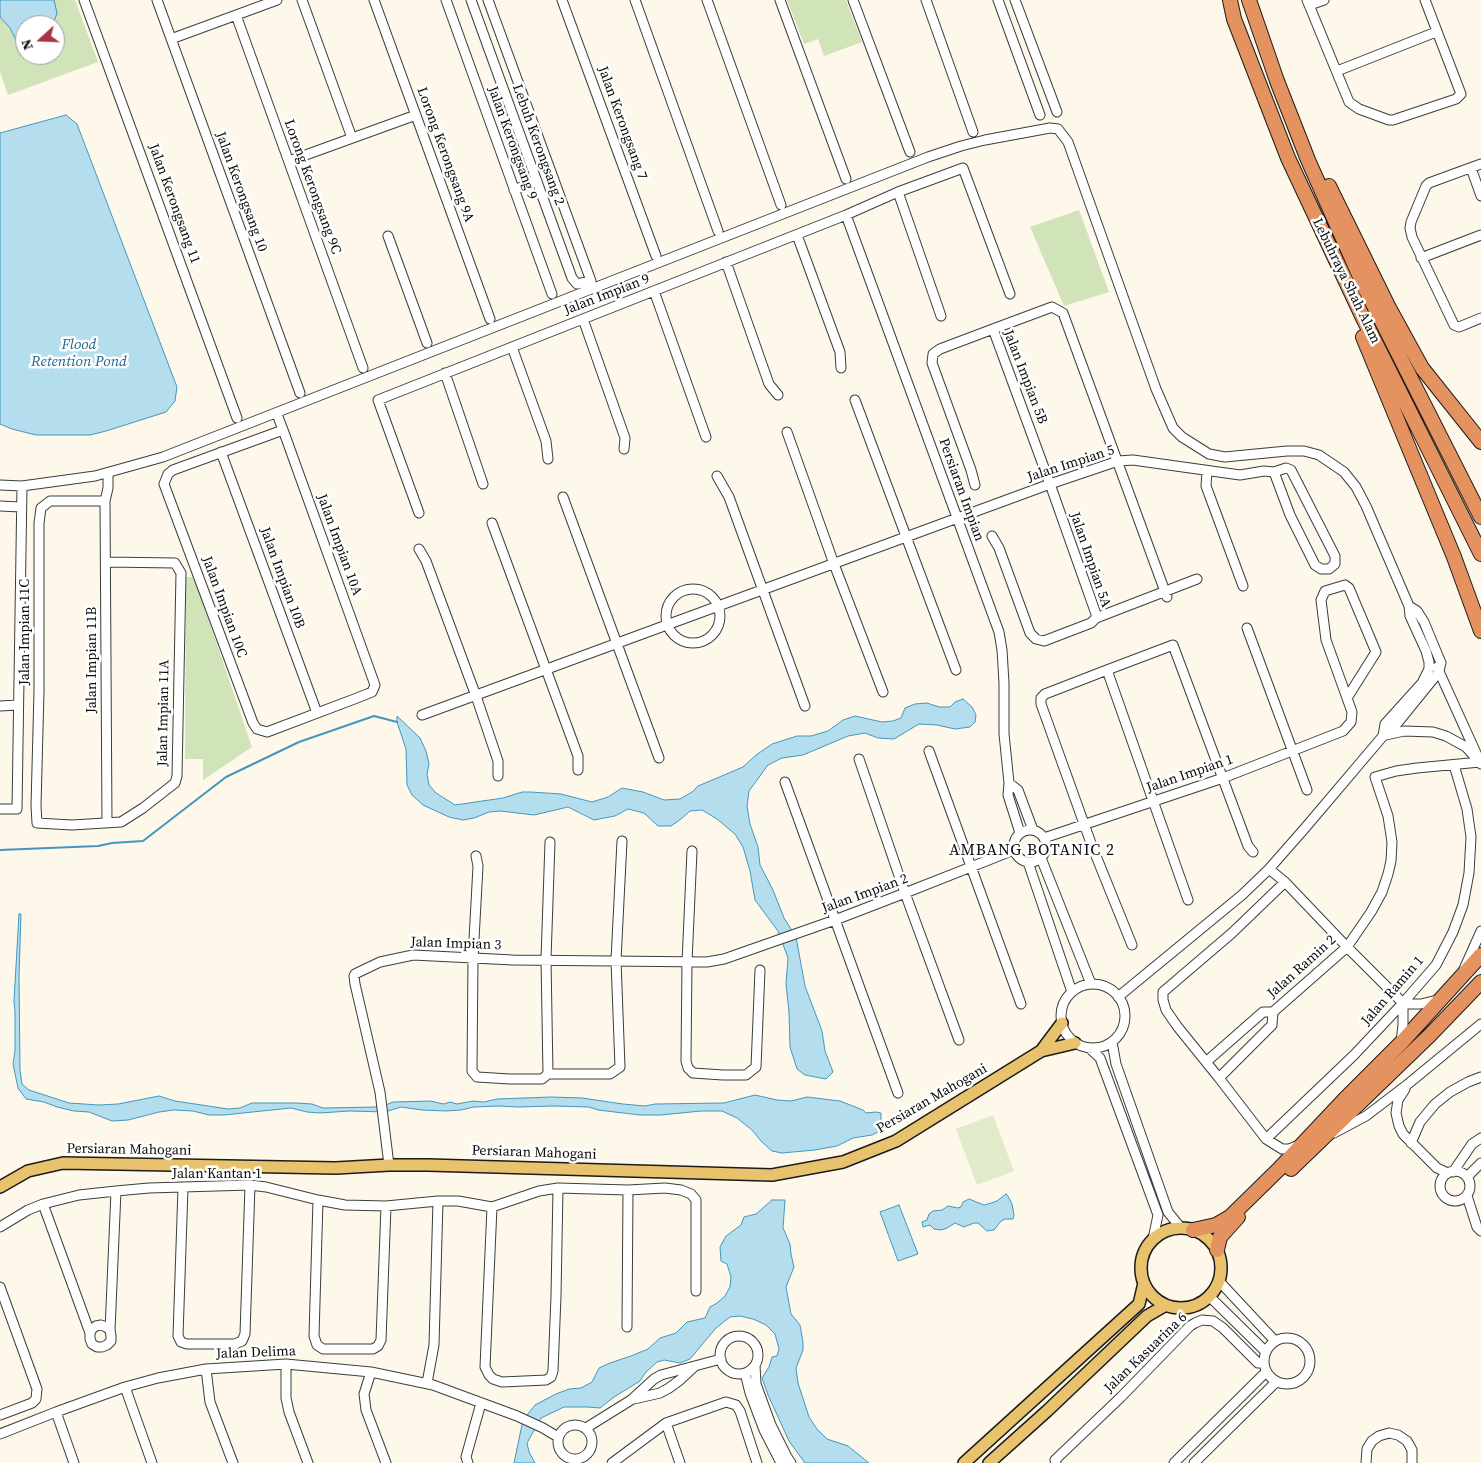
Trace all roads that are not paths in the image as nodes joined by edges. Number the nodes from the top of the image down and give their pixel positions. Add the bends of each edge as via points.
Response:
1 (84, 0) edge
2 (157, 0) edge
3 (277, 0) edge
4 (302, 0) edge
5 (374, 0) edge
6 (446, 0) edge
7 (471, 0) edge
8 (488, 0) edge
9 (562, 0) edge
10 (635, 0) edge
11 (707, 0) edge
12 (780, 0) edge
13 (853, 0) edge
14 (926, 0) edge
15 (998, 0) edge
16 (1015, 0) edge
17 (1224, 0) edge
18 (1230, 0) edge
19 (1249, 0) edge
20 (1324, 0) edge
21 (1425, 0) edge
22 (1309, 3) edge
23 (236, 15) junction
24 (1234, 19) junction
25 (1436, 32) junction
26 (171, 39) junction
27 (1337, 70) junction
28 (1277, 81) junction
29 (1057, 112) dead end
30 (416, 115) junction
31 (1040, 116) dead end
32 (974, 132) dead end
33 (352, 138) junction
34 (910, 152) dead end
35 (289, 161) junction
36 (1481, 164) edge
37 (1471, 168) junction
38 (846, 178) dead end
39 (537, 181) junction
40 (514, 190) junction
41 (898, 192) junction
42 (1481, 196) edge
43 (781, 205) dead end
44 (846, 215) junction
45 (1319, 227) junction
46 (718, 231) dead end
47 (797, 235) junction
48 (1481, 235) edge
49 (388, 236) dead end
50 (656, 256) dead end
51 (1421, 258) junction
52 (726, 262) junction
53 (654, 291) junction
54 (552, 294) dead end
55 (1010, 294) dead end
56 (941, 316) dead end
57 (490, 318) dead end
58 (1481, 318) edge
59 (583, 319) junction
60 (994, 329) junction
61 (427, 343) dead end
62 (512, 347) junction
63 (363, 368) dead end
64 (841, 368) dead end
65 (445, 373) junction
66 (300, 393) dead end
67 (778, 395) dead end
68 (855, 400) dead end
69 (277, 414) junction
70 (237, 418) dead end
71 (282, 430) junction
72 (787, 432) dead end
73 (706, 437) dead end
74 (1481, 442) edge
75 (624, 449) dead end
76 (221, 452) junction
77 (548, 459) dead end
78 (1118, 461) junction
79 (1206, 471) junction
80 (1274, 472) junction
81 (105, 474) junction
82 (717, 476) dead end
83 (483, 484) dead end
84 (1050, 484) junction
85 (0, 485) edge
86 (975, 485) dead end
87 (22, 486) junction
88 (563, 497) dead end
89 (105, 499) junction
90 (0, 506) edge
91 (21, 507) junction
92 (419, 513) dead end
93 (1481, 517) edge
94 (957, 519) junction
95 (492, 523) dead end
96 (992, 536) dead end
97 (907, 538) junction
98 (419, 549) dead end
99 (1481, 554) edge
100 (106, 562) junction
101 (834, 564) junction
102 (1197, 579) dead end
103 (1243, 586) dead end
104 (763, 590) junction
105 (1166, 594) junction
106 (1409, 606) junction
107 (719, 607) junction
108 (1096, 618) junction
109 (667, 626) junction
110 (1247, 628) dead end
111 (1481, 631) edge
112 (618, 644) junction
113 (1426, 651) junction
114 (546, 670) junction
115 (956, 670) dead end
116 (1107, 670) junction
117 (1439, 671) junction
118 (883, 692) dead end
119 (476, 696) junction
120 (1347, 698) junction
121 (18, 705) junction
122 (0, 706) edge
123 (805, 706) dead end
124 (317, 713) junction
125 (422, 716) dead end
126 (1383, 736) junction
127 (929, 750) dead end
128 (1293, 750) junction
129 (659, 758) dead end
130 (859, 760) dead end
131 (1480, 763) edge
132 (1454, 765) junction
133 (578, 770) dead end
134 (498, 776) dead end
135 (1223, 778) junction
136 (785, 782) dead end
137 (1009, 783) junction
138 (1307, 790) dead end
139 (1152, 802) junction
140 (0, 809) edge
141 (37, 823) joint
142 (107, 823) junction
143 (1085, 825) junction
144 (1033, 830) junction
145 (1020, 833) junction
146 (1044, 838) junction
147 (622, 841) dead end
148 (550, 842) dead end
149 (1014, 850) junction
150 (692, 851) dead end
151 (1253, 852) dead end
152 (476, 856) dead end
153 (1042, 858) junction
154 (1028, 862) junction
155 (972, 867) junction
156 (1269, 869) junction
157 (1285, 882) junction
158 (905, 894) junction
159 (1188, 900) dead end
160 (1061, 906) junction
161 (1046, 912) junction
162 (835, 920) junction
163 (1070, 929) junction
164 (1481, 931) edge
165 (1054, 935) junction
166 (1132, 945) dead end
167 (1347, 947) junction
168 (1481, 955) edge
169 (473, 958) junction
170 (724, 958) joint
171 (546, 960) junction
172 (616, 960) junction
173 (687, 962) junction
174 (760, 970) dead end
175 (1460, 978) junction
176 (1481, 982) edge
177 (1091, 984) junction
178 (1072, 992) junction
179 (1118, 997) junction
180 (1441, 999) junction
181 (1403, 1003) junction
182 (1022, 1004) dead end
183 (1273, 1012) junction
184 (1062, 1023) junction
185 (1481, 1024) edge
186 (959, 1040) dead end
187 (1112, 1042) junction
188 (1075, 1043) junction
189 (1401, 1043) junction
190 (1089, 1048) junction
191 (1041, 1051) junction
192 (1206, 1062) junction
193 (548, 1074) junction
194 (1481, 1077) edge
195 (1220, 1078) junction
196 (1408, 1084) junction
197 (898, 1092) dead end
198 (1324, 1137) junction
199 (1481, 1138) edge
200 (1266, 1139) junction
201 (1302, 1144) junction
202 (1411, 1144) junction
203 (1481, 1163) edge
204 (389, 1165) junction
205 (1451, 1172) junction
206 (1467, 1177) junction
207 (250, 1185) junction
208 (0, 1187) edge
209 (183, 1188) junction
210 (558, 1188) junction
211 (116, 1190) junction
212 (628, 1190) junction
213 (1467, 1196) junction
214 (318, 1200) junction
215 (438, 1201) junction
216 (43, 1204) junction
217 (386, 1206) junction
218 (492, 1207) junction
219 (0, 1227) edge
220 (1187, 1229) junction
221 (1481, 1231) edge
222 (1153, 1239) junction
223 (1216, 1250) junction
224 (1218, 1281) junction
225 (1144, 1283) junction
226 (0, 1287) edge
227 (696, 1291) dead end
228 (1209, 1296) junction
229 (1166, 1305) junction
230 (627, 1327) dead end
231 (110, 1330) junction
232 (90, 1334) junction
233 (1275, 1341) junction
234 (1266, 1352) junction
235 (721, 1359) junction
236 (286, 1364) junction
237 (754, 1366) junction
238 (694, 1367) junction
239 (1265, 1367) junction
240 (206, 1369) junction
241 (370, 1372) junction
242 (745, 1372) junction
243 (1276, 1382) junction
244 (427, 1383) junction
245 (125, 1387) junction
246 (631, 1400) junction
247 (481, 1403) junction
248 (56, 1412) junction
249 (4, 1414) edge
250 (666, 1423) junction
251 (586, 1428) junction
252 (0, 1434) edge
253 (558, 1437) junction
254 (580, 1461) edge
255 (1414, 1462) edge
256 (74, 1463) edge
257 (152, 1463) edge
258 (233, 1463) edge
259 (308, 1463) edge
260 (386, 1463) edge
261 (468, 1463) edge
262 (612, 1463) edge
263 (680, 1463) edge
264 (757, 1463) edge
265 (781, 1463) edge
266 (791, 1463) edge
267 (964, 1463) edge
268 (989, 1463) edge
269 (1056, 1463) edge
270 (1174, 1463) edge
271 (1194, 1463) edge
272 (1366, 1463) edge

1 - 70 street, Jalan Kerongsang 11
2 - 26 street, Jalan Kerongsang 10
3 - 23 street
4 - 33 street
5 - 30 street, Lorong Kerongsang 9A
6 - 40 street, Jalan Kerongsang 9
7 - 39 street, Lebuh Kerongsang 2
8 - 39 street, Lebuh Kerongsang 2 via 591,281 576,284 572,278
9 - 50 street, Jalan Kerongsang 7
10 - 46 street
11 - 43 street
12 - 38 street
13 - 34 street
14 - 32 street
15 - 31 street
16 - 29 street
17 - 24 highway
18 - 24 highway, Lebuhraya Shah Alam
19 - 28 highway, Lebuhraya Shah Alam
20 - 22 street
21 - 25 street
22 - 27 street
23 - 26 street
23 - 35 street, Lorong Kerongsang 9C
24 - 45 highway, Lebuhraya Shah Alam via 1288,158
25 - 27 street
25 - 27 street via 1461,94 1456,99 1398,120 1389,120 1349,102
26 - 66 street, Jalan Kerongsang 10
28 - 74 highway via 1422,368
28 - 93 highway, Lebuhraya Shah Alam via 1364,286
30 - 33 street
30 - 57 street, Lorong Kerongsang 9A
33 - 35 street
35 - 63 street, Lorong Kerongsang 9C
36 - 37 street
37 - 42 street
37 - 51 street via 1429,183 1424,190 1410,228
39 - 40 street
40 - 54 street, Jalan Kerongsang 9
41 - 44 street, Jalan Impian 9
41 - 55 street, Jalan Impian 9 via 962,168
41 - 56 street
44 - 47 street, Jalan Impian 9
44 - 94 street, Persiaran Impian
45 - 99 highway, Lebuhraya Shah Alam
45 - 111 highway
47 - 52 street, Jalan Impian 9
47 - 64 street via 840,352
48 - 51 street
49 - 61 street
51 - 58 street via 1454,325 1459,327
52 - 53 street, Jalan Impian 9
52 - 67 street via 769,384
53 - 59 street, Jalan Impian 9
53 - 73 street
59 - 62 street, Jalan Impian 9
59 - 75 street via 625,438
60 - 78 street via 1052,308 1063,313
60 - 84 street, Jalan Impian 5B
60 - 86 street, Jalan Impian 5B via 933,354 932,363
62 - 65 street, Jalan Impian 9
62 - 77 street via 546,442
65 - 83 street
65 - 92 street, Jalan Impian 9 via 378,400
68 - 97 street
69 - 71 street, Jalan Impian 10A
69 - 81 street via 163,458
69 - 106 street via 928,157 986,140 1058,129 1068,142 1156,389 1173,428 1182,438 1209,454 1225,457 1304,451 1331,462 1356,487
71 - 76 street
71 - 124 street, Jalan Impian 10A via 375,685 372,692
72 - 101 street
76 - 124 street, Jalan Impian 10B
76 - 124 street, Jalan Impian 10C via 173,470 164,484 252,723 257,729 267,732
78 - 79 street, Jalan Impian 5 via 1133,460
78 - 84 street, Jalan Impian 5
78 - 105 street
79 - 80 street, Jalan Impian 5 via 1240,475
79 - 103 street via 1206,486
80 - 80 street, Jalan Impian 5 via 1290,515 1315,565 1330,569 1335,564 1335,556 1291,470 1286,468
81 - 87 street
81 - 89 street, Jalan Impian 11B via 102,488
82 - 104 street via 729,497
84 - 94 street, Jalan Impian 5
84 - 108 street, Jalan Impian 5A
85 - 87 street
87 - 91 street
88 - 112 street
89 - 100 street, Jalan Impian 11B
89 - 141 street, Jalan Impian 11C via 50,501 41,508
90 - 91 street
91 - 121 street
94 - 97 street, Jalan Impian 5
94 - 137 street, Persiaran Impian via 1000,641
95 - 114 street
96 - 108 street, Jalan Impian 5A via 1030,633 1036,639 1044,641 1091,623
97 - 101 street, Jalan Impian 5
97 - 115 street
98 - 119 street
100 - 142 street, Jalan Impian 11B
100 - 142 street, Jalan Impian 11A via 175,563 181,573 175,783 121,822
101 - 104 street, Jalan Impian 5
101 - 118 street
102 - 105 street
104 - 107 street, Jalan Impian 5
104 - 123 street
105 - 108 street
106 - 113 street via 1410,616
106 - 117 street via 1417,611 1428,631 1441,663
107 - 109 street, Jalan Impian 5
107 - 109 street via 721,616 715,634 699,644 680,641
107 - 109 street via 715,599 700,589 682,591 669,602 665,619
109 - 112 street, Jalan Impian 5
110 - 128 street
112 - 114 street, Jalan Impian 5
112 - 129 street
113 - 117 street
113 - 126 street via 1429,669 1426,676 1385,724
114 - 119 street, Jalan Impian 5
114 - 133 street via 578,756
116 - 135 street via 1173,646
116 - 139 street
116 - 143 street via 1041,698
117 - 126 street
117 - 131 street
119 - 125 street, Jalan Impian 5
119 - 134 street via 498,760
120 - 120 street via 1326,640 1321,600 1325,591 1344,585 1349,588 1376,652
120 - 128 street, Jalan Impian 1 via 1352,712 1351,722 1343,731
121 - 122 street
121 - 140 street via 17,809
126 - 131 street via 1404,731 1433,732 1466,747
126 - 156 street
127 - 155 street
128 - 135 street, Jalan Impian 1
128 - 138 street
130 - 158 street
131 - 132 street
132 - 167 street, Jalan Ramin 2 via 1410,769 1375,777 1388,816 1391,861 1372,912
132 - 181 street, Jalan Ramin 1 via 1467,809 1471,837 1463,905 1436,965
135 - 139 street, Jalan Impian 1
135 - 151 street
136 - 162 street
137 - 144 street, Persiaran Impian via 1018,790
137 - 145 street, Persiaran Impian via 1008,795
139 - 143 street, Jalan Impian 1
139 - 159 street
141 - 142 street, Jalan Impian 11A
143 - 146 street, Jalan Impian 1
143 - 166 street
144 - 145 street
144 - 146 street
145 - 149 street via 1014,841
146 - 153 street via 1046,850
147 - 172 street
148 - 171 street
149 - 154 street via 1018,857
149 - 155 street, Jalan Impian 2
150 - 173 street
152 - 169 street
153 - 154 street
153 - 160 street
154 - 161 street
155 - 158 street, Jalan Impian 2
155 - 182 street
156 - 157 street
156 - 179 street
157 - 167 street
157 - 192 street via 1232,934 1164,992 1166,1010
158 - 162 street, Jalan Impian 2
158 - 186 street
160 - 161 street
160 - 163 street
161 - 165 street
162 - 170 street, Jalan Impian 2
162 - 197 street
163 - 165 street
163 - 177 street
164 - 175 street
165 - 178 street
167 - 181 street
167 - 183 street, Jalan Ramin 2
168 - 175 highway
169 - 171 street, Jalan Impian 3
169 - 193 street via 472,1071 477,1077 510,1079 542,1079
169 - 204 street, Jalan Impian 3 via 413,955 380,962 355,974 380,1092
170 - 173 street, Jalan Impian 3
171 - 172 street, Jalan Impian 3
171 - 193 street
172 - 173 street, Jalan Impian 3
172 - 193 street via 620,1067 610,1074
173 - 174 street via 686,1061 693,1073 746,1075 756,1067
175 - 180 highway
176 - 198 highway
177 - 178 street
177 - 179 street via 1106,987
178 - 184 street via 1064,1002
179 - 187 street via 1123,1006 1124,1021 1119,1035
180 - 181 street via 1420,1004
180 - 189 highway
181 - 189 street
181 - 200 street, Jalan Ramin 1
183 - 192 street, Jalan Ramin 2 via 1263,1012
183 - 195 street, Jalan Ramin 2 via 1272,1025
184 - 188 street
184 - 191 main road
185 - 196 street
187 - 190 street
187 - 220 street via 1116,1064 1168,1212
188 - 190 street
188 - 191 main road
189 - 201 highway
190 - 222 street via 1100,1058 1158,1214
191 - 204 main road, Persiaran Mahogani via 896,1141 843,1162 772,1175
192 - 195 street
194 - 202 street via 1450,1092 1435,1104 1420,1122
195 - 200 street
196 - 198 street via 1366,1116
196 - 202 street via 1398,1100 1396,1113 1399,1126
198 - 223 highway via 1228,1227
199 - 205 street via 1472,1144
200 - 201 street via 1282,1149
201 - 220 highway via 1230,1217 1216,1225
202 - 205 street via 1436,1168
203 - 206 street
204 - 208 main road, Persiaran Mahogani via 336,1168 63,1163 28,1171
205 - 206 street via 1461,1172
205 - 213 street via 1441,1183 1445,1197 1457,1201
206 - 213 street via 1470,1186
207 - 209 street, Jalan Kantan 1
207 - 209 street via 245,1334 242,1341 235,1344 187,1344 178,1336
207 - 214 street, Jalan Kantan 1
209 - 211 street, Jalan Kantan 1
210 - 212 street
210 - 218 street
210 - 218 street via 553,1371 546,1380 502,1382 493,1379 485,1367
211 - 216 street, Jalan Kantan 1
211 - 231 street
212 - 227 street via 681,1190 696,1200
212 - 230 street
213 - 221 street
214 - 217 street, Jalan Kantan 1
214 - 217 street via 314,1336 317,1345 323,1349 373,1349 378,1346
215 - 217 street, Jalan Kantan 1
215 - 218 street, Jalan Kantan 1
215 - 244 street via 434,1345
216 - 219 street, Jalan Kantan 1
216 - 232 street
220 - 222 main road via 1166,1231
220 - 223 main road via 1202,1234
222 - 225 main road via 1141,1264
223 - 224 main road via 1220,1265
224 - 228 main road
224 - 233 street
225 - 229 main road via 1157,1300
225 - 267 main road via 1139,1304
226 - 249 street via 37,1389 32,1403
228 - 229 main road via 1189,1307
228 - 234 street
229 - 268 main road via 1147,1316
231 - 232 street via 96,1326
231 - 232 street via 111,1341 102,1347 92,1344
233 - 234 street
233 - 243 street via 1295,1339 1308,1351 1310,1362 1308,1372 1297,1383 1286,1385
234 - 239 street
235 - 237 street via 726,1342 743,1336 757,1348
235 - 238 street
235 - 242 street via 728,1370 739,1374
236 - 240 street, Jalan Delima
236 - 241 street, Jalan Delima
236 - 259 street via 289,1412
237 - 242 street
237 - 266 street via 762,1400
238 - 246 street via 665,1390
238 - 246 street via 661,1375
239 - 243 street
239 - 269 street, Jalan Kasuarina 6 via 1213,1321 1195,1323 1055,1460
239 - 270 street
240 - 245 street, Jalan Delima
240 - 258 street via 210,1402
241 - 244 street, Jalan Delima
241 - 260 street via 364,1394 366,1410
242 - 265 street via 764,1430
243 - 271 street
244 - 247 street, Jalan Delima
245 - 248 street, Jalan Delima
245 - 257 street
246 - 251 street
247 - 253 street, Jalan Delima via 517,1416
247 - 261 street via 466,1457
248 - 252 street, Jalan Delima
248 - 256 street
250 - 262 street
250 - 263 street
250 - 264 street via 726,1402 736,1404
251 - 253 street via 570,1425
251 - 254 street via 592,1443
253 - 254 street via 562,1454
255 - 272 street via 1407,1441 1398,1435 1388,1434 1372,1441 1367,1449

